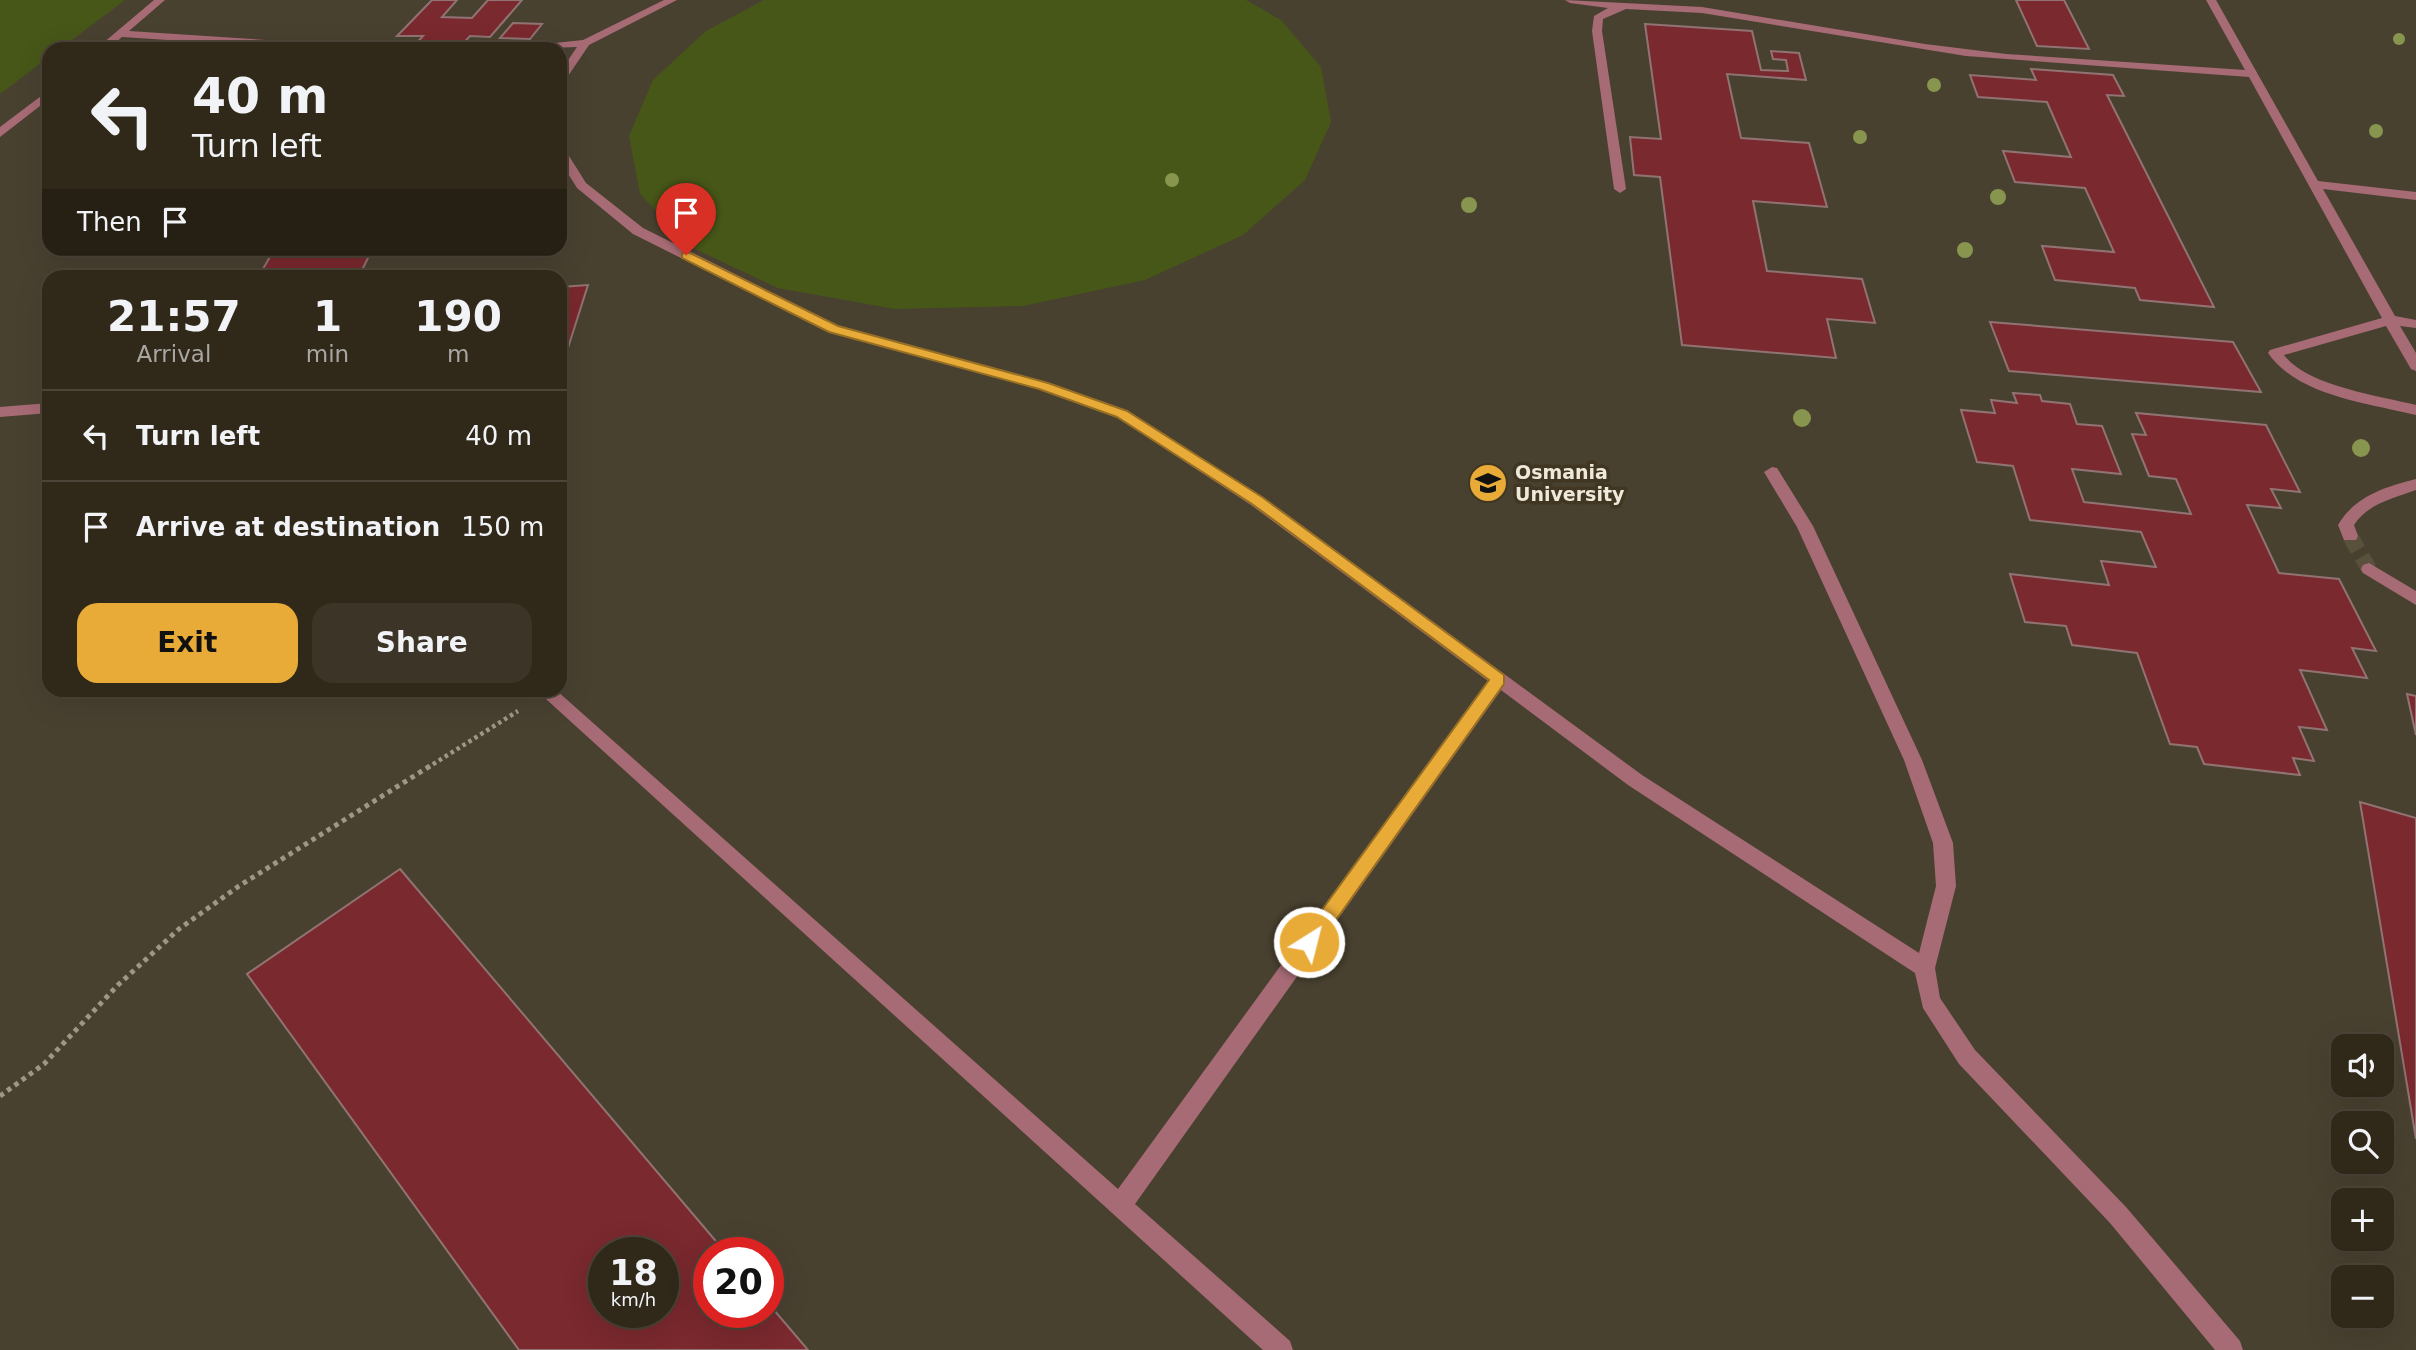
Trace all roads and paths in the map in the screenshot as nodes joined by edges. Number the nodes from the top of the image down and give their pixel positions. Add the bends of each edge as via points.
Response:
1 (160, 0) edge
2 (672, 0) edge
3 (1570, 0) edge
4 (2196, 0) edge
5 (2212, 1) edge
6 (1625, 6) junction
7 (120, 34) junction
8 (110, 42) edge
9 (246, 42) edge
10 (585, 43) junction
11 (567, 45) edge
12 (567, 70) edge
13 (2253, 74) junction
14 (42, 99) edge
15 (0, 133) edge
16 (567, 162) edge
17 (2314, 184) junction
18 (1620, 189) dead end
19 (2416, 196) edge
20 (2391, 320) junction
21 (2416, 324) edge
22 (2416, 366) edge
23 (42, 409) edge
24 (2416, 410) edge
25 (0, 412) edge
26 (1772, 472) dead end
27 (2416, 484) edge
28 (2350, 536) dead end
29 (2369, 569) tunnel mouth
30 (2416, 599) edge
31 (1499, 679) junction
32 (538, 697) edge
33 (554, 697) edge
34 (1925, 968) junction
35 (0, 1096) edge
36 (1120, 1205) junction
37 (1281, 1350) edge
38 (2231, 1350) edge

1 - 7 street
2 - 10 street
3 - 6 street
4 - 5 street
5 - 13 street
6 - 13 street via 1765,16 1923,47 1991,55
6 - 18 street via 1598,18 1597,31
7 - 8 street
7 - 9 street
10 - 11 street
10 - 12 street
13 - 17 street
14 - 15 street
16 - 31 street via 581,185 638,231 834,329 1044,386 1122,414 1257,501
17 - 19 street
17 - 20 street
20 - 21 street
20 - 22 street
20 - 24 street via 2275,353 2285,368 2310,380
23 - 25 street
26 - 34 street via 1805,526 1913,760 1943,843 1946,886
27 - 28 street via 2360,505 2346,525
29 - 30 street
31 - 34 street via 1635,780
31 - 36 street
32 - 35 path via 239,886 179,929 118,985 44,1064
33 - 36 street
34 - 38 street via 1930,1001 1967,1057 2118,1215
36 - 37 street

